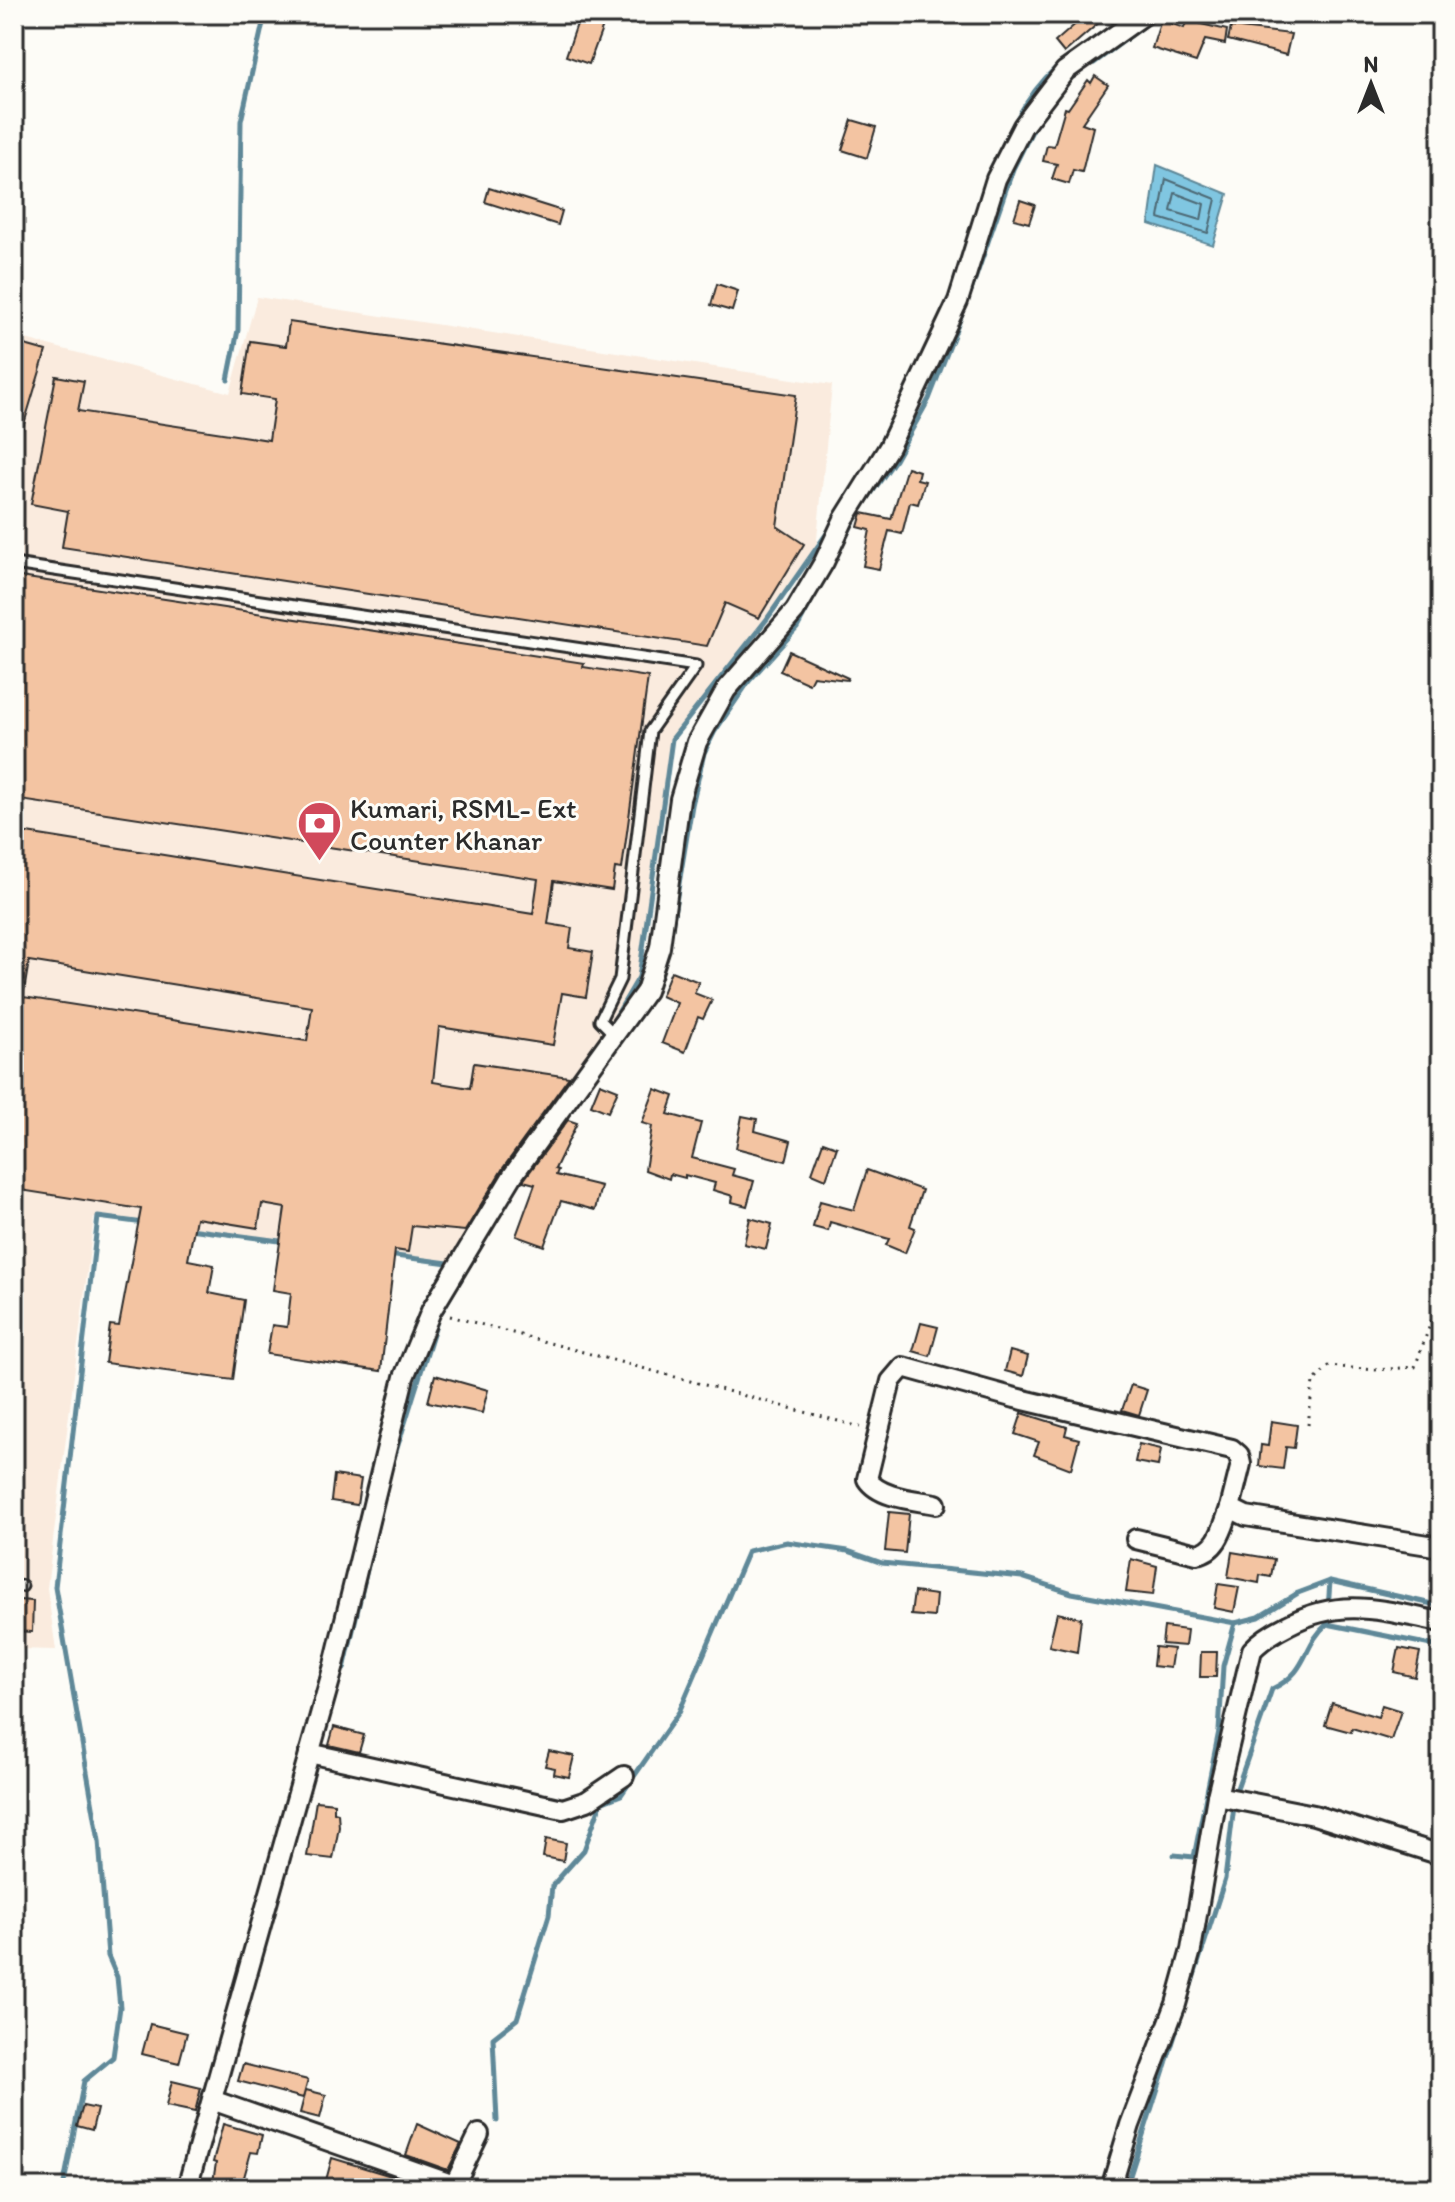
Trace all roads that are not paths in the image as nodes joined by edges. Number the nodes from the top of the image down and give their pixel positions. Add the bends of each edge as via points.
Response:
1 (1145, 14) edge
2 (14, 564) edge
3 (606, 1026) junction
4 (936, 1504) dead end
5 (1230, 1508) junction
6 (1136, 1539) dead end
7 (1441, 1547) edge
8 (1441, 1622) edge
9 (309, 1753) junction
10 (624, 1776) dead end
11 (1217, 1796) junction
12 (1441, 1855) edge
13 (212, 2100) junction
14 (479, 2134) dead end
15 (454, 2186) edge
16 (187, 2188) edge
17 (1111, 2188) edge

1 - 3 street via 1065,71 1023,126 996,179 958,301 889,447 795,611 726,690 697,742 680,799 660,947 646,991
2 - 3 lane via 696,666 650,731 620,979
3 - 9 street via 431,1311 404,1377
4 - 5 street via 872,1487 867,1469 891,1381 896,1371 911,1367 1015,1398 1232,1449 1241,1464
5 - 6 street via 1207,1552
5 - 7 street via 1246,1516
8 - 11 street via 1343,1606 1314,1611 1261,1640 1252,1650
9 - 10 street via 563,1809 587,1801
9 - 13 street
11 - 12 street via 1314,1815
11 - 17 street via 1183,1979
13 - 15 street
13 - 16 street
14 - 15 street

